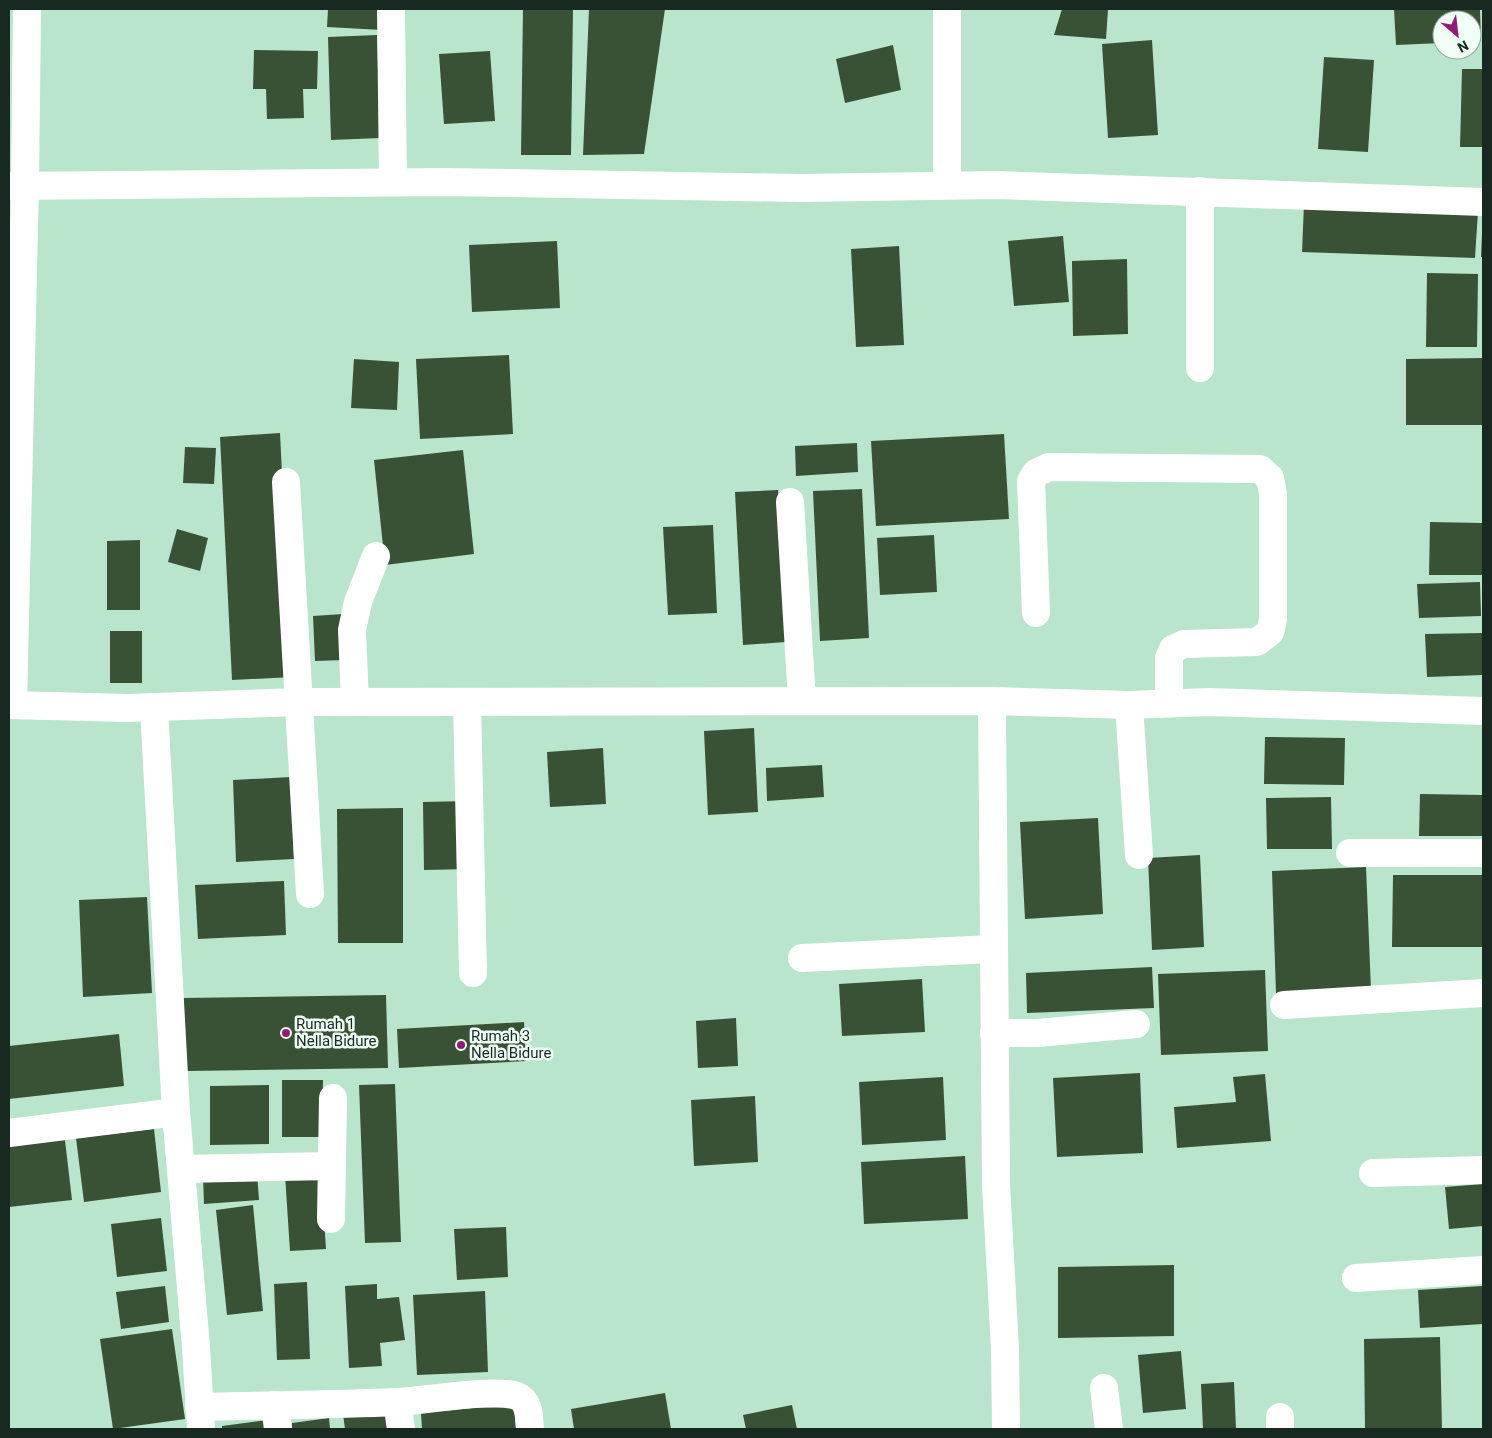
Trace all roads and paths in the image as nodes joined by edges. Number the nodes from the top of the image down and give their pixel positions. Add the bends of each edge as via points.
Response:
1 (27, 9) edge
2 (391, 9) edge
3 (947, 9) edge
4 (393, 182) junction
5 (946, 185) junction
6 (17, 186) edge
7 (1200, 191) junction
8 (1483, 202) edge
9 (1200, 368) dead end
10 (286, 482) dead end
11 (790, 502) dead end
12 (376, 556) dead end
13 (1036, 612) dead end
14 (802, 701) junction
15 (992, 701) junction
16 (299, 702) junction
17 (355, 702) junction
18 (468, 702) junction
19 (1129, 704) junction
20 (1169, 704) junction
21 (11, 705) edge
22 (154, 708) junction
23 (1483, 711) edge
24 (1350, 853) dead end
25 (1483, 853) edge
26 (1139, 854) dead end
27 (310, 894) dead end
28 (993, 948) junction
29 (802, 958) dead end
30 (472, 974) dead end
31 (1483, 992) edge
32 (1284, 1005) dead end
33 (1136, 1024) dead end
34 (994, 1032) junction
35 (333, 1098) dead end
36 (176, 1112) junction
37 (9, 1133) edge
38 (331, 1166) junction
39 (181, 1168) junction
40 (1483, 1170) edge
41 (1373, 1173) dead end
42 (331, 1218) dead end
43 (1483, 1270) edge
44 (1356, 1278) dead end
45 (1104, 1388) dead end
46 (397, 1402) junction
47 (277, 1417) edge
48 (200, 1418) edge
49 (400, 1429) edge
50 (530, 1429) edge
51 (1006, 1429) edge
52 (1109, 1429) edge

1 - 6 street
2 - 4 street
3 - 5 street
4 - 5 street via 800,188
4 - 6 street
5 - 7 street
6 - 21 street
7 - 8 street
7 - 9 street
10 - 16 street
11 - 14 street
12 - 17 street via 358,602 352,630
13 - 20 street via 1031,481 1036,473 1049,467 1260,469 1270,478 1274,494 1273,619 1270,632 1257,642 1184,644 1173,649
14 - 15 street
14 - 18 street
15 - 19 street
15 - 28 street
16 - 17 street
16 - 22 street
16 - 27 street
17 - 18 street
18 - 30 street
19 - 20 street
19 - 26 street
20 - 23 street via 1209,702
21 - 22 street
22 - 36 street
24 - 25 street
28 - 29 street
28 - 34 street
31 - 32 street
33 - 34 street via 1038,1033
34 - 51 street via 996,1184
35 - 38 street
36 - 37 street
36 - 39 street
38 - 39 street
38 - 42 street
39 - 48 street
40 - 41 street
43 - 44 street
45 - 52 street
46 - 47 street
46 - 49 street
46 - 50 street via 489,1394 516,1396 523,1400 528,1410
47 - 48 street

